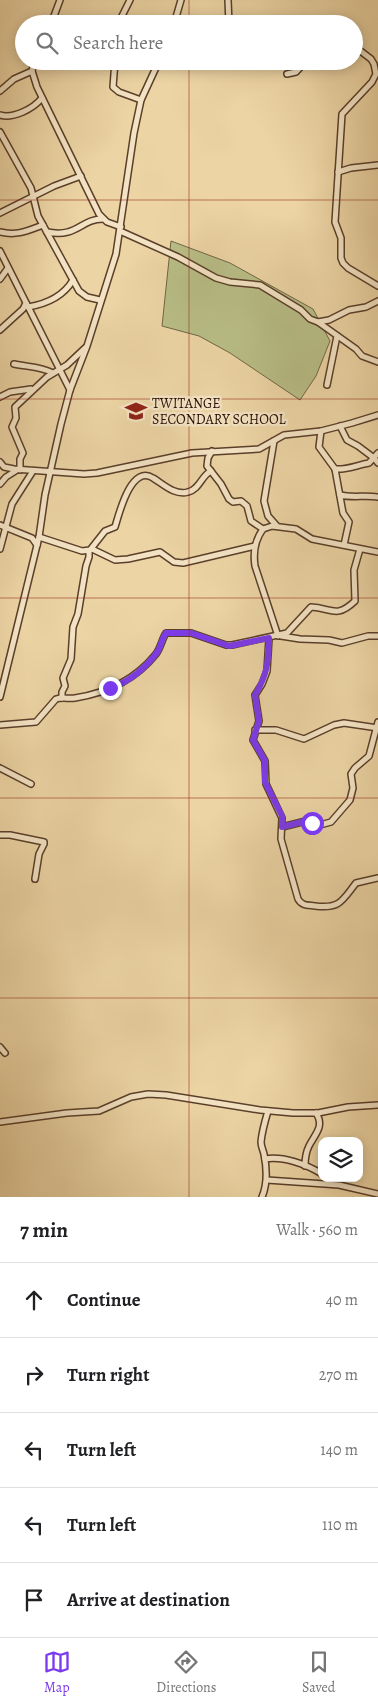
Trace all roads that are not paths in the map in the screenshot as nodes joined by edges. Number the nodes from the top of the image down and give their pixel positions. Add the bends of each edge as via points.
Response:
1 (60, 0) edge
2 (130, 0) edge
3 (180, 0) edge
4 (228, 0) edge
5 (54, 15) edge
6 (122, 15) edge
7 (176, 15) edge
8 (229, 15) edge
9 (363, 53) edge
10 (114, 70) edge
11 (155, 70) edge
12 (298, 70) edge
13 (32, 71) joint
14 (287, 74) dead end
15 (1, 89) edge
16 (42, 98) junction
17 (141, 100) junction
18 (0, 116) edge
19 (0, 132) edge
20 (378, 165) edge
21 (338, 172) junction
22 (81, 176) junction
23 (33, 196) junction
24 (0, 213) edge
25 (103, 219) junction
26 (43, 225) junction
27 (120, 229) junction
28 (0, 232) edge
29 (47, 232) junction
30 (0, 251) edge
31 (8, 268) junction
32 (0, 278) edge
33 (73, 280) junction
34 (378, 286) edge
35 (100, 300) junction
36 (378, 300) edge
37 (27, 305) junction
38 (318, 322) junction
39 (0, 330) edge
40 (336, 336) junction
41 (87, 346) junction
42 (378, 362) edge
43 (14, 364) dead end
44 (59, 369) junction
45 (52, 373) junction
46 (327, 385) dead end
47 (34, 388) junction
48 (70, 390) junction
49 (0, 397) edge
50 (378, 415) edge
51 (340, 426) junction
52 (320, 431) junction
53 (274, 440) junction
54 (212, 451) junction
55 (376, 456) edge
56 (0, 462) edge
57 (378, 463) edge
58 (335, 468) junction
59 (19, 470) junction
60 (33, 471) junction
61 (211, 471) junction
62 (50, 472) junction
63 (0, 483) edge
64 (340, 495) junction
65 (378, 497) edge
66 (3, 526) edge
67 (277, 526) junction
68 (263, 528) junction
69 (39, 537) junction
70 (37, 545) junction
71 (344, 545) junction
72 (255, 546) junction
73 (0, 549) edge
74 (360, 549) junction
75 (90, 550) junction
76 (378, 552) edge
77 (279, 636) junction
78 (378, 636) edge
79 (269, 638) junction
80 (0, 697) edge
81 (62, 698) junction
82 (378, 722) edge
83 (0, 725) edge
84 (377, 728) edge
85 (256, 730) junction
86 (0, 768) edge
87 (31, 784) dead end
88 (282, 827) junction
89 (0, 835) edge
90 (378, 878) edge
91 (35, 879) dead end
92 (0, 1047) edge
93 (5, 1053) dead end
94 (378, 1105) edge
95 (268, 1111) junction
96 (316, 1113) junction
97 (0, 1122) edge
98 (265, 1159) junction
99 (305, 1166) junction
100 (318, 1172) edge
101 (267, 1180) junction
102 (332, 1182) edge
103 (334, 1185) junction
104 (378, 1194) edge
105 (262, 1197) edge

1 - 5 street
2 - 6 street
3 - 7 street
4 - 8 street
9 - 21 street via 371,59 376,74 342,114
10 - 17 street via 113,87
11 - 17 street
12 - 14 street
13 - 15 street
13 - 16 street
16 - 18 street via 34,106 11,116
16 - 22 street
17 - 27 street
19 - 23 street
20 - 21 street
21 - 34 street via 335,222 341,238 341,258 348,268
22 - 23 street
22 - 25 street
23 - 24 street
23 - 26 street
25 - 27 street
25 - 29 street via 69,233
26 - 28 street via 22,234
26 - 29 street
27 - 35 street via 116,254
27 - 38 street via 216,278 264,286
29 - 33 street
30 - 31 street
31 - 32 street
31 - 37 street
33 - 35 street via 83,295
33 - 37 street via 49,302
35 - 41 street
36 - 38 street via 366,308 348,310
37 - 39 street
37 - 44 street
38 - 40 street
40 - 42 street via 367,359
40 - 46 street
41 - 44 street
41 - 48 street
43 - 45 street via 41,367
44 - 45 street
44 - 48 street
45 - 47 street
47 - 49 street
47 - 59 street via 14,409 16,416 12,427 23,454
48 - 62 street
50 - 51 street
51 - 52 street
51 - 55 street via 348,440
52 - 53 street via 284,435
52 - 58 street via 319,447
53 - 54 street via 259,449
53 - 67 street via 264,501 268,516
54 - 61 street via 207,462
54 - 62 street via 97,473
55 - 57 street
55 - 58 street via 371,462 347,470
56 - 59 street
58 - 64 street
59 - 60 street
59 - 63 street
60 - 62 street
60 - 66 street via 12,504
61 - 68 street via 229,499 241,501 251,521
61 - 75 street via 189,492 162,485 152,477 140,477 125,496 115,527 105,532
62 - 69 street
64 - 65 street
64 - 71 street via 344,515 349,522
66 - 70 street via 32,538
66 - 73 street
67 - 68 street
67 - 71 street via 297,529 312,539
68 - 72 street
69 - 70 street
69 - 75 street
70 - 80 street
71 - 74 street
72 - 75 street via 183,563 174,562 160,552 115,560
72 - 77 street via 255,566
74 - 76 street
74 - 77 street via 354,570 354,603 334,612 311,607 289,632
75 - 81 street via 78,617 73,627 71,659 63,678
77 - 78 street via 342,643
77 - 79 street
79 - 81 street via 229,646 191,633 166,633 152,659 124,682 79,697
79 - 85 street via 267,671 255,695 259,719
81 - 83 street via 52,702 38,721
82 - 84 street
84 - 85 street via 344,723 304,739 276,730
84 - 88 street via 370,756 351,774 353,788 350,800 333,820 324,825 306,821
85 - 88 street via 253,740 265,761 265,782 282,816
86 - 87 street
88 - 90 street via 281,839 302,904 334,906 356,883
89 - 91 street via 44,842
92 - 93 street
94 - 96 street
95 - 96 street
95 - 97 street via 148,1094 131,1097 99,1111
95 - 98 street via 261,1145
96 - 99 street via 320,1125 308,1146
98 - 99 street via 275,1158
98 - 101 street
99 - 100 street
101 - 103 street
101 - 105 street
102 - 103 street
103 - 104 street

